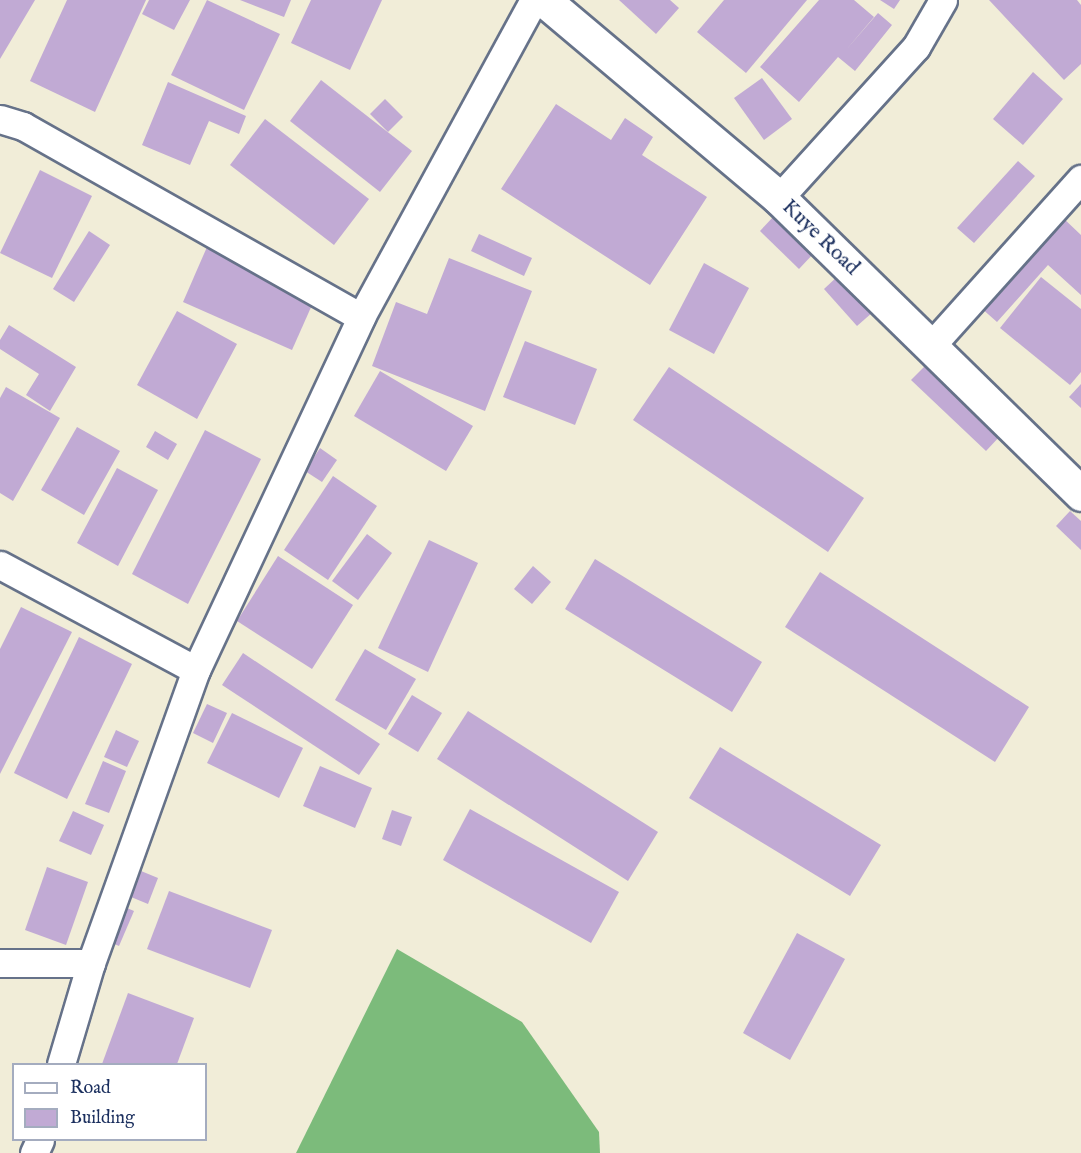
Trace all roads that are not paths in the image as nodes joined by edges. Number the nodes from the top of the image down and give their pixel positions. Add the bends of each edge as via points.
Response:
1 (534, 0) edge
2 (544, 0) edge
3 (943, 0) edge
4 (0, 119) edge
5 (1081, 179) edge
6 (779, 198) junction
7 (361, 317) junction
8 (930, 347) junction
9 (1081, 494) edge
10 (0, 565) edge
11 (196, 670) junction
12 (0, 963) edge
13 (91, 963) junction
14 (62, 1063) edge

1 - 7 street
2 - 6 street, Kuye Road
3 - 6 street via 916,47
4 - 7 street via 23,126
5 - 8 street
6 - 8 street, Kuye Road
7 - 11 street
8 - 9 street, Kuye Road
10 - 11 street
11 - 13 street
12 - 13 street
13 - 14 street

